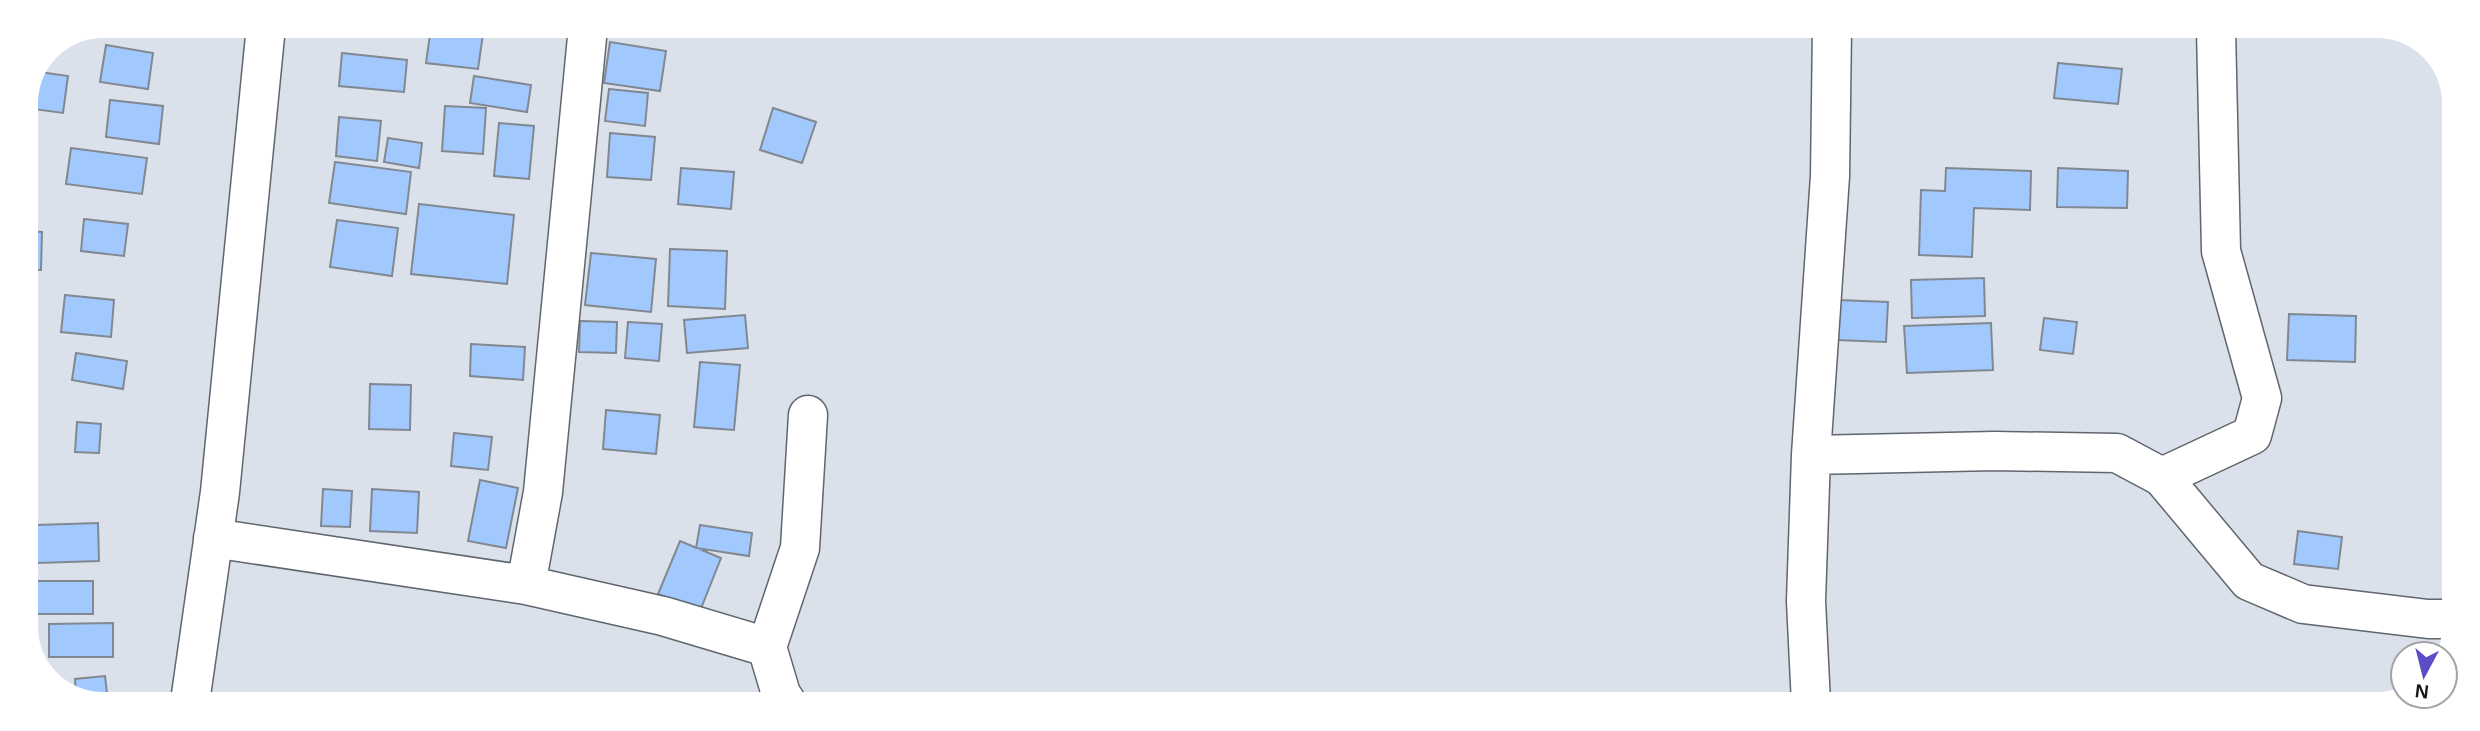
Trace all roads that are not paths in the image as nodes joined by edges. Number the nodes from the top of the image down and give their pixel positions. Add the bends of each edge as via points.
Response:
1 (265, 38) edge
2 (587, 38) edge
3 (1832, 38) edge
4 (2216, 38) edge
5 (808, 415) dead end
6 (1811, 456) junction
7 (2162, 477) junction
8 (213, 538) junction
9 (526, 585) junction
10 (2442, 619) edge
11 (767, 647) junction
12 (191, 692) edge
13 (780, 692) edge
14 (1810, 692) edge

1 - 8 street
2 - 9 street via 543,492
3 - 6 street via 1830,176
4 - 7 street via 2221,251 2262,398 2252,435
5 - 11 street via 800,548
6 - 7 street via 2117,453
6 - 14 street via 1806,601
7 - 10 street via 2249,580 2304,604
8 - 9 street
8 - 12 street
9 - 11 street via 663,616
11 - 13 street

